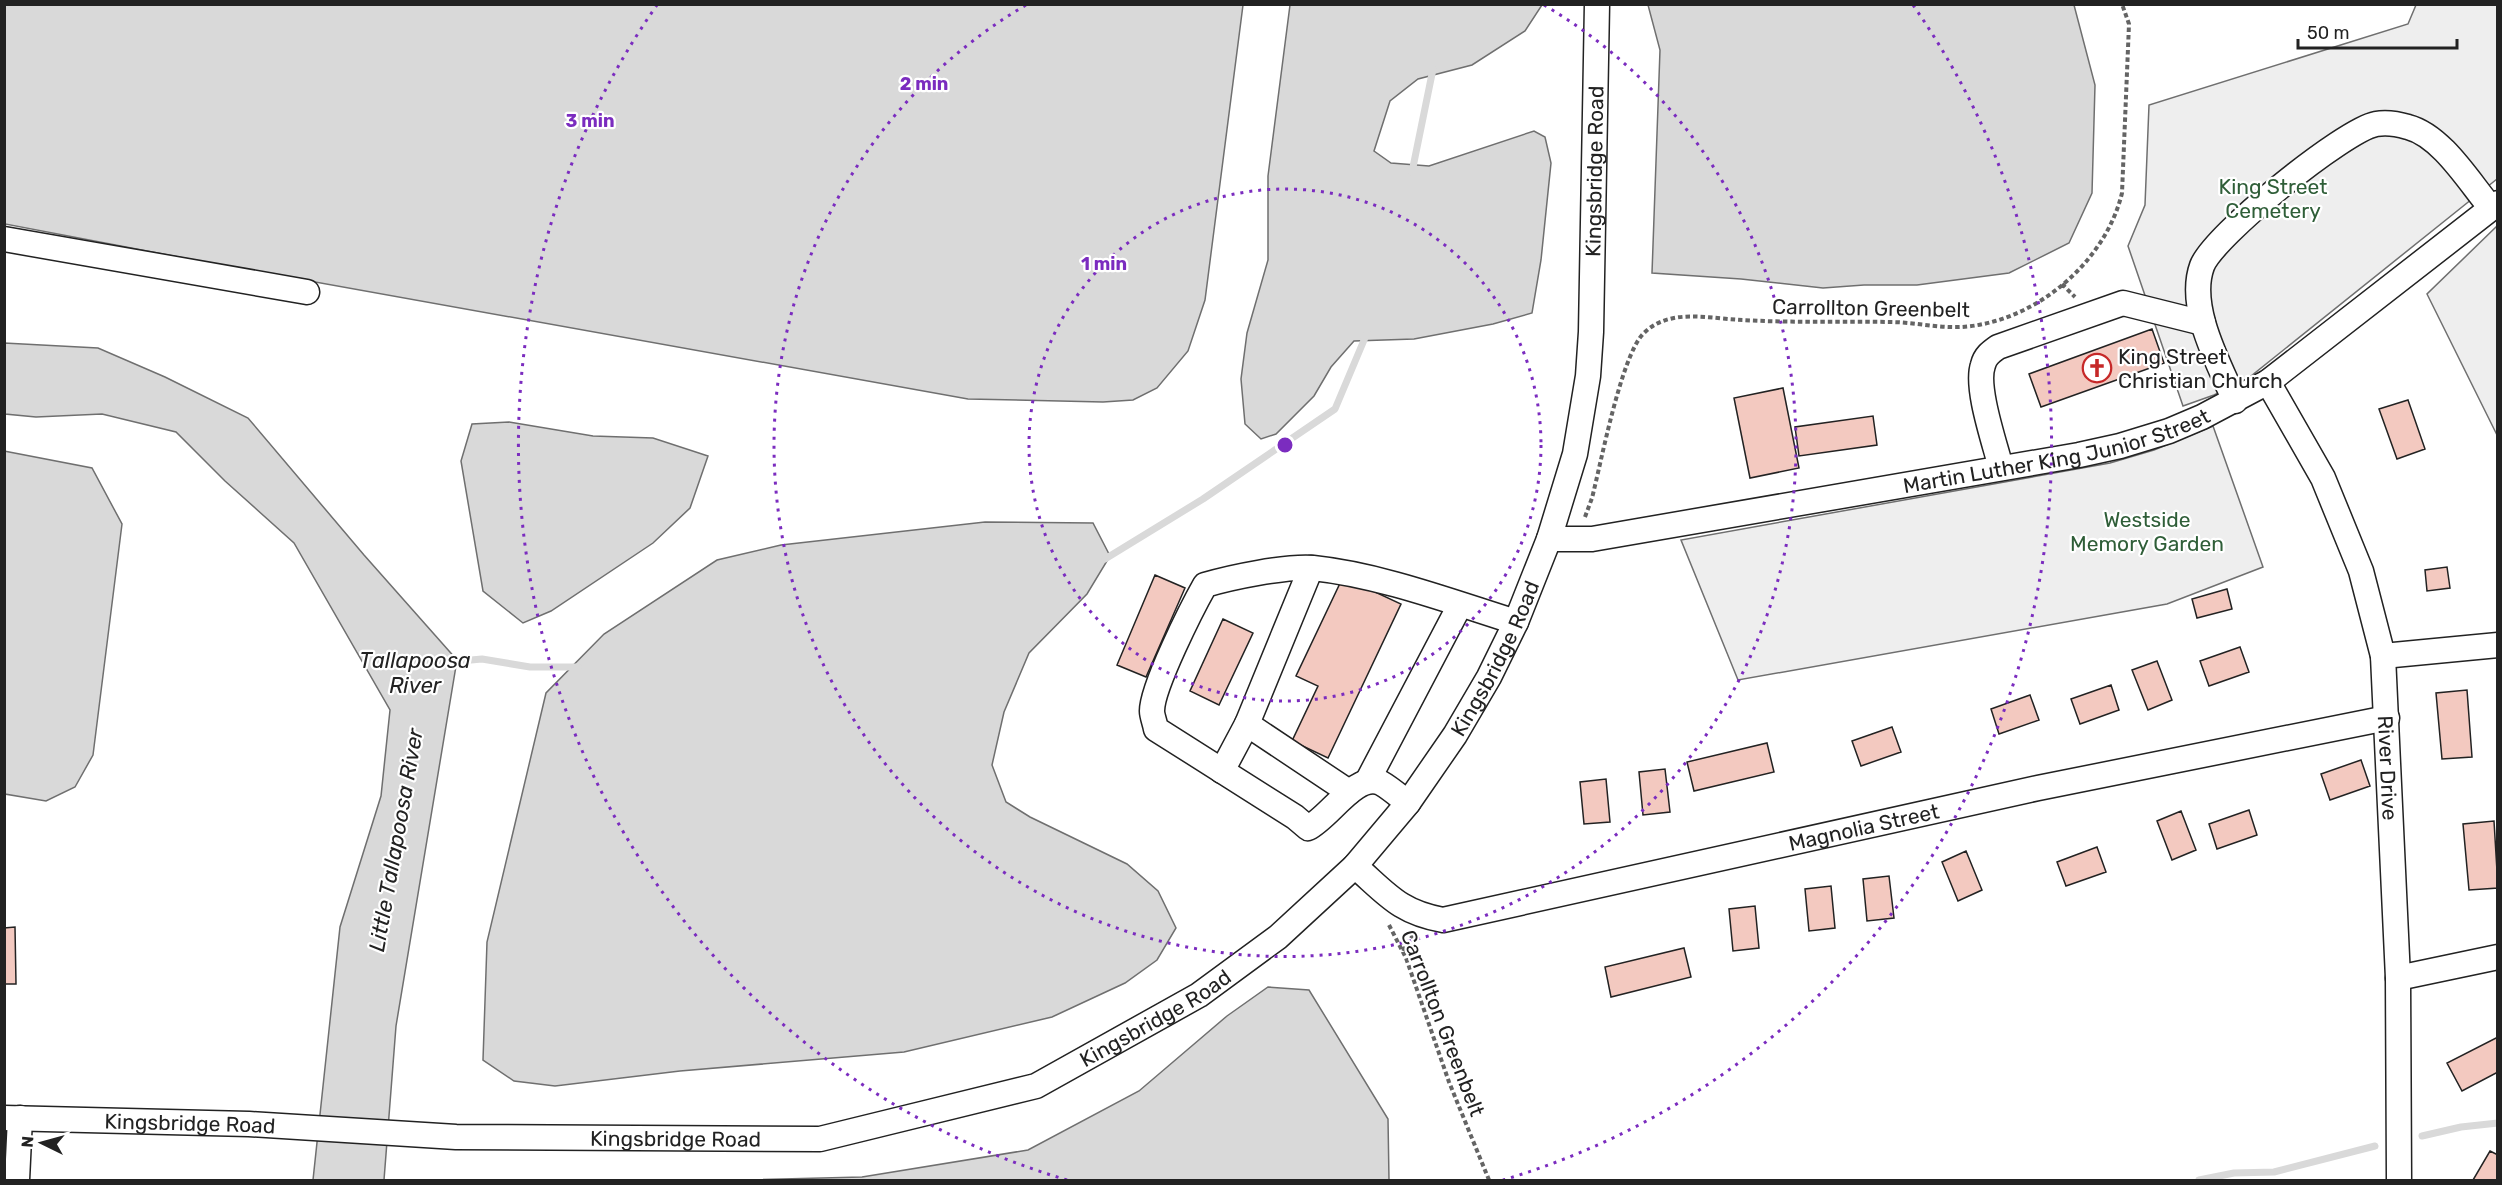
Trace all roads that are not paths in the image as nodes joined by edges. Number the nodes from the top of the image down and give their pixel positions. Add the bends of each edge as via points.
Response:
1 (1597, 4) edge
2 (2494, 206) edge
3 (4, 239) edge
4 (307, 292) dead end
5 (2203, 323) junction
6 (2268, 381) junction
7 (2235, 401) junction
8 (2001, 468) junction
9 (1549, 539) junction
10 (1311, 568) junction
11 (1460, 605) junction
12 (1516, 622) junction
13 (2498, 645) edge
14 (2383, 656) junction
15 (2387, 718) junction
16 (1247, 724) junction
17 (1222, 771) junction
18 (1359, 786) junction
19 (1408, 803) junction
20 (1355, 866) junction
21 (2498, 957) edge
22 (2398, 978) junction
23 (12, 1118) edge
24 (17, 1180) edge
25 (2399, 1180) edge

1 - 9 street, Kingsbridge Road via 1588,376 1575,454
2 - 5 street via 2436,141 2422,132 2376,124 2357,132 2315,161 2213,248 2202,267 2199,290
2 - 6 street, Martin Luther King Junior Street
3 - 4 street
5 - 7 street
5 - 8 street via 2123,303 1998,347 1986,356 1981,380
6 - 7 street, Martin Luther King Junior Street
6 - 14 street, River Drive via 2323,478 2361,571
7 - 8 street, Martin Luther King Junior Street via 2191,422 2121,446
8 - 9 street, Martin Luther King Junior Street via 1592,539
9 - 12 street, Kingsbridge Road
10 - 11 street via 1406,588
10 - 16 street
10 - 17 street via 1228,578 1205,585 1158,686 1151,710 1156,729
11 - 12 street
11 - 18 street
12 - 19 street, Kingsbridge Road via 1455,735
13 - 14 street
14 - 15 street, River Drive
15 - 20 street, Magnolia Street via 2038,788 1443,920 1402,908
15 - 22 street, River Drive
16 - 17 street
16 - 18 street
17 - 18 street via 1308,828 1319,823
18 - 19 street via 1380,783
19 - 20 street, Kingsbridge Road
20 - 23 street, Kingsbridge Road via 1278,937 1199,995 1036,1086 820,1139 456,1137 249,1124
21 - 22 street
22 - 25 street, River Drive
23 - 24 street

